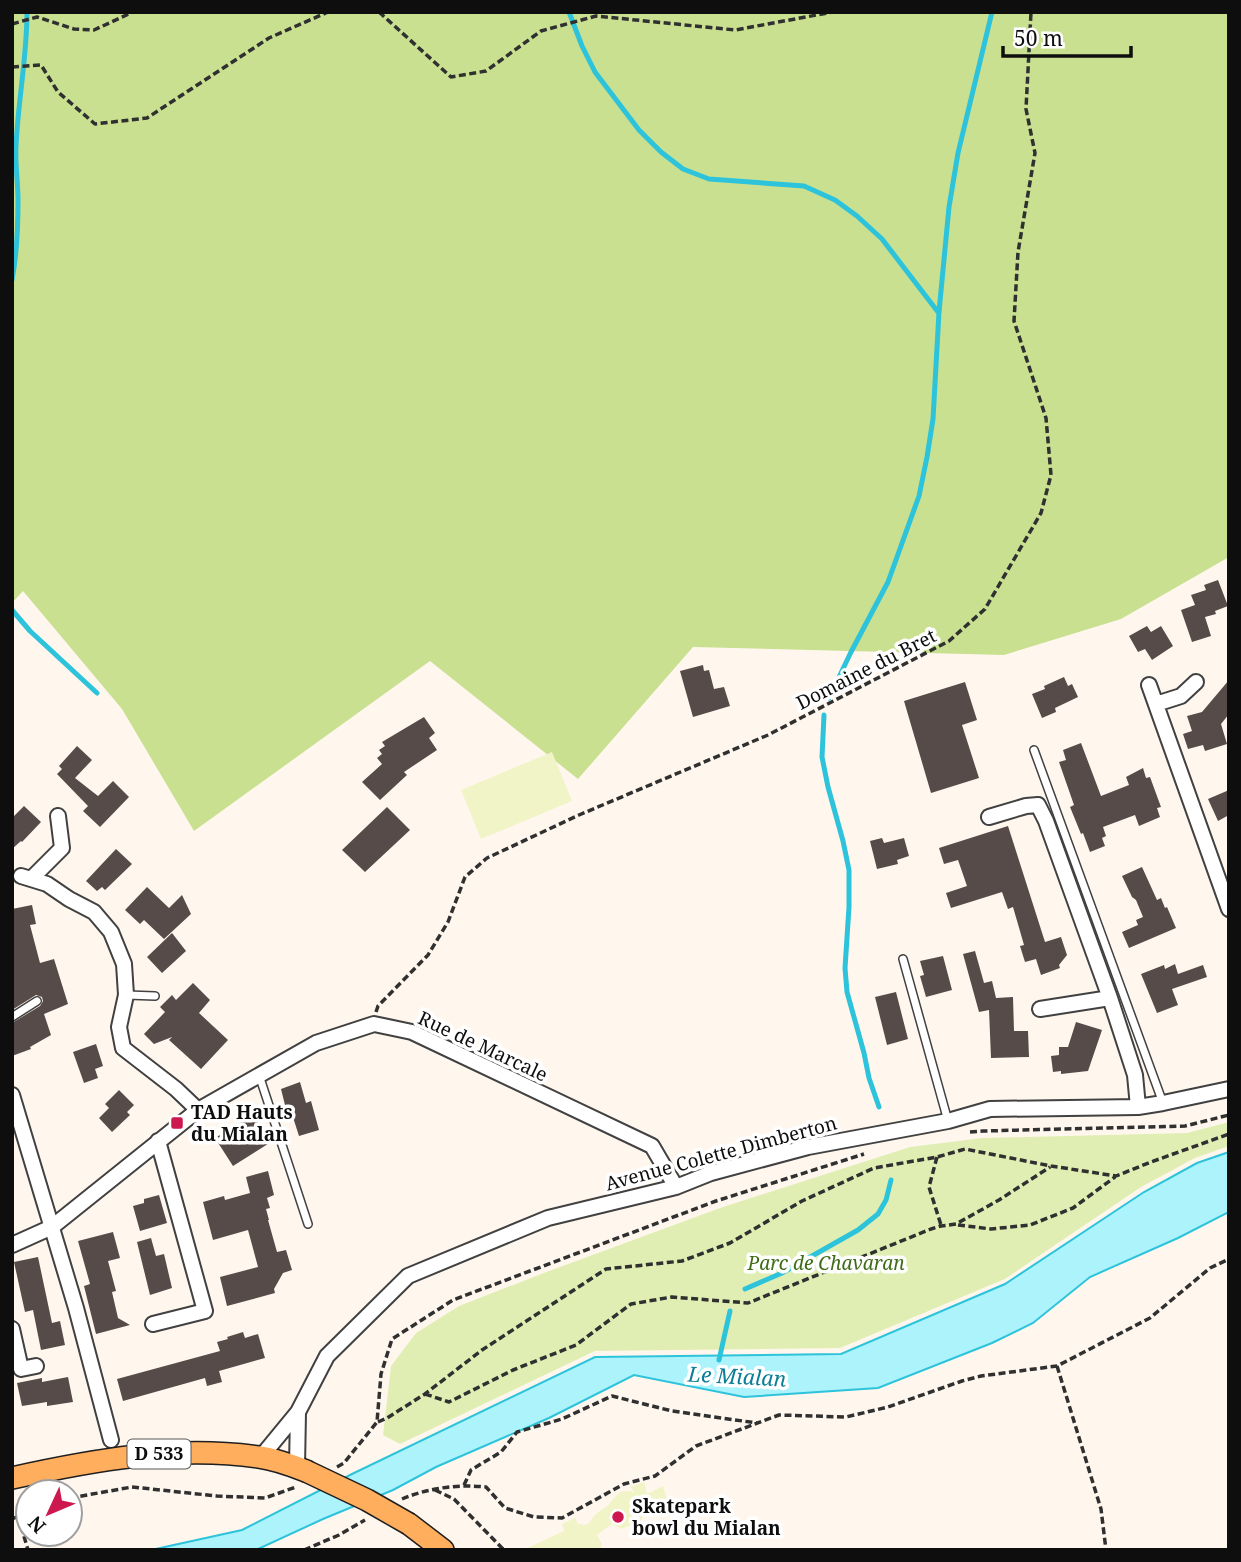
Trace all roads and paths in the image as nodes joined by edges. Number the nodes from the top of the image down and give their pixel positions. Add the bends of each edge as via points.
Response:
1 (133, 12) edge
2 (328, 12) edge
3 (379, 12) edge
4 (833, 12) edge
5 (1031, 12) edge
6 (12, 24) edge
7 (12, 67) edge
8 (1196, 682) dead end
9 (1149, 685) dead end
10 (1156, 704) junction
11 (1034, 750) dead end
12 (58, 816) dead end
13 (989, 817) dead end
14 (1229, 909) edge
15 (903, 959) dead end
16 (126, 995) junction
17 (155, 996) dead end
18 (1110, 998) junction
19 (37, 1001) dead end
20 (1040, 1009) dead end
21 (12, 1017) edge
22 (374, 1024) junction
23 (260, 1075) junction
24 (1229, 1089) edge
25 (12, 1096) edge
26 (1163, 1103) junction
27 (1138, 1107) junction
28 (198, 1110) junction
29 (1229, 1115) edge
30 (948, 1121) junction
31 (970, 1132) dead end
32 (1229, 1134) edge
33 (158, 1141) junction
34 (867, 1153) dead end
35 (937, 1157) junction
36 (1051, 1166) junction
37 (1116, 1176) junction
38 (676, 1187) junction
39 (308, 1224) dead end
40 (956, 1224) junction
41 (941, 1226) junction
42 (52, 1227) junction
43 (12, 1245) edge
44 (1229, 1259) edge
45 (153, 1324) dead end
46 (12, 1329) edge
47 (1057, 1366) junction
48 (36, 1367) dead end
49 (425, 1394) junction
50 (298, 1412) junction
51 (377, 1422) junction
52 (758, 1423) junction
53 (111, 1440) dead end
54 (261, 1457) junction
55 (334, 1469) dead end
56 (302, 1474) junction
57 (12, 1478) edge
58 (464, 1485) junction
59 (434, 1490) junction
60 (84, 1496) edge
61 (393, 1503) dead end
62 (372, 1516) dead end
63 (304, 1550) edge
64 (443, 1550) edge
65 (504, 1550) edge
66 (1107, 1550) edge

1 - 6 path via 94,30 37,17
2 - 7 path via 269,38 146,118 95,124 58,92 41,65
3 - 4 path via 451,77 486,71 541,31 596,16 735,30
5 - 22 path, Domaine du Bret via 1026,109 1035,153 1018,252 1014,321 1046,418 1051,475 1041,513 985,609 949,641 768,735 487,858 465,877 448,922 428,955 378,1006
8 - 10 street via 1181,696
9 - 10 street
10 - 14 street
11 - 26 lane
12 - 16 street via 62,848 27,877 93,912 111,932 124,964
13 - 18 street via 1038,805
15 - 30 lane
16 - 17 lane
16 - 28 street via 118,1027 123,1048
18 - 20 street
18 - 27 street via 1135,1075
19 - 21 lane
22 - 23 street via 316,1043
22 - 38 street, Rue de Marcale via 412,1032 652,1146
23 - 28 street
23 - 39 lane
24 - 26 street, Avenue Colette Dimberton
25 - 42 street
26 - 27 street, Avenue Colette Dimberton
27 - 30 street, Avenue Colette Dimberton via 990,1110
28 - 33 street
29 - 31 path via 1185,1126
30 - 38 street, Avenue Colette Dimberton via 808,1147
32 - 37 path
33 - 42 street
33 - 45 street via 205,1311
34 - 51 path via 716,1201 453,1300 392,1339 381,1374
35 - 36 path via 965,1149
35 - 41 path via 929,1188
35 - 49 path via 874,1168 802,1201 730,1243 682,1261 606,1269 482,1350
36 - 37 path
36 - 40 path
37 - 40 path via 1073,1208 1030,1225 991,1229
38 - 50 street, Avenue Colette Dimberton via 548,1218 408,1276 327,1356
40 - 41 path
41 - 49 path via 748,1303 672,1297 631,1304 576,1345 449,1402
42 - 43 street
42 - 53 street
44 - 47 path via 1210,1268 1150,1318
46 - 48 street via 21,1369
47 - 52 path via 971,1379 846,1417 779,1415
47 - 66 path via 1101,1508
49 - 51 path
50 - 54 street, Avenue Colette Dimberton
50 - 56 street, Avenue Colette Dimberton
51 - 55 path via 344,1464
52 - 58 path via 672,1411 612,1396 562,1419 517,1432 501,1452 471,1470
52 - 58 path via 696,1446 656,1476 624,1484 562,1518 534,1517 505,1508 486,1487
54 - 56 main road, D 533
54 - 57 main road, D 533 via 143,1455
56 - 60 path via 265,1498 132,1488
56 - 64 main road, D 533, bridge via 367,1500
58 - 59 path
59 - 61 path
59 - 65 path via 454,1499
62 - 63 path

